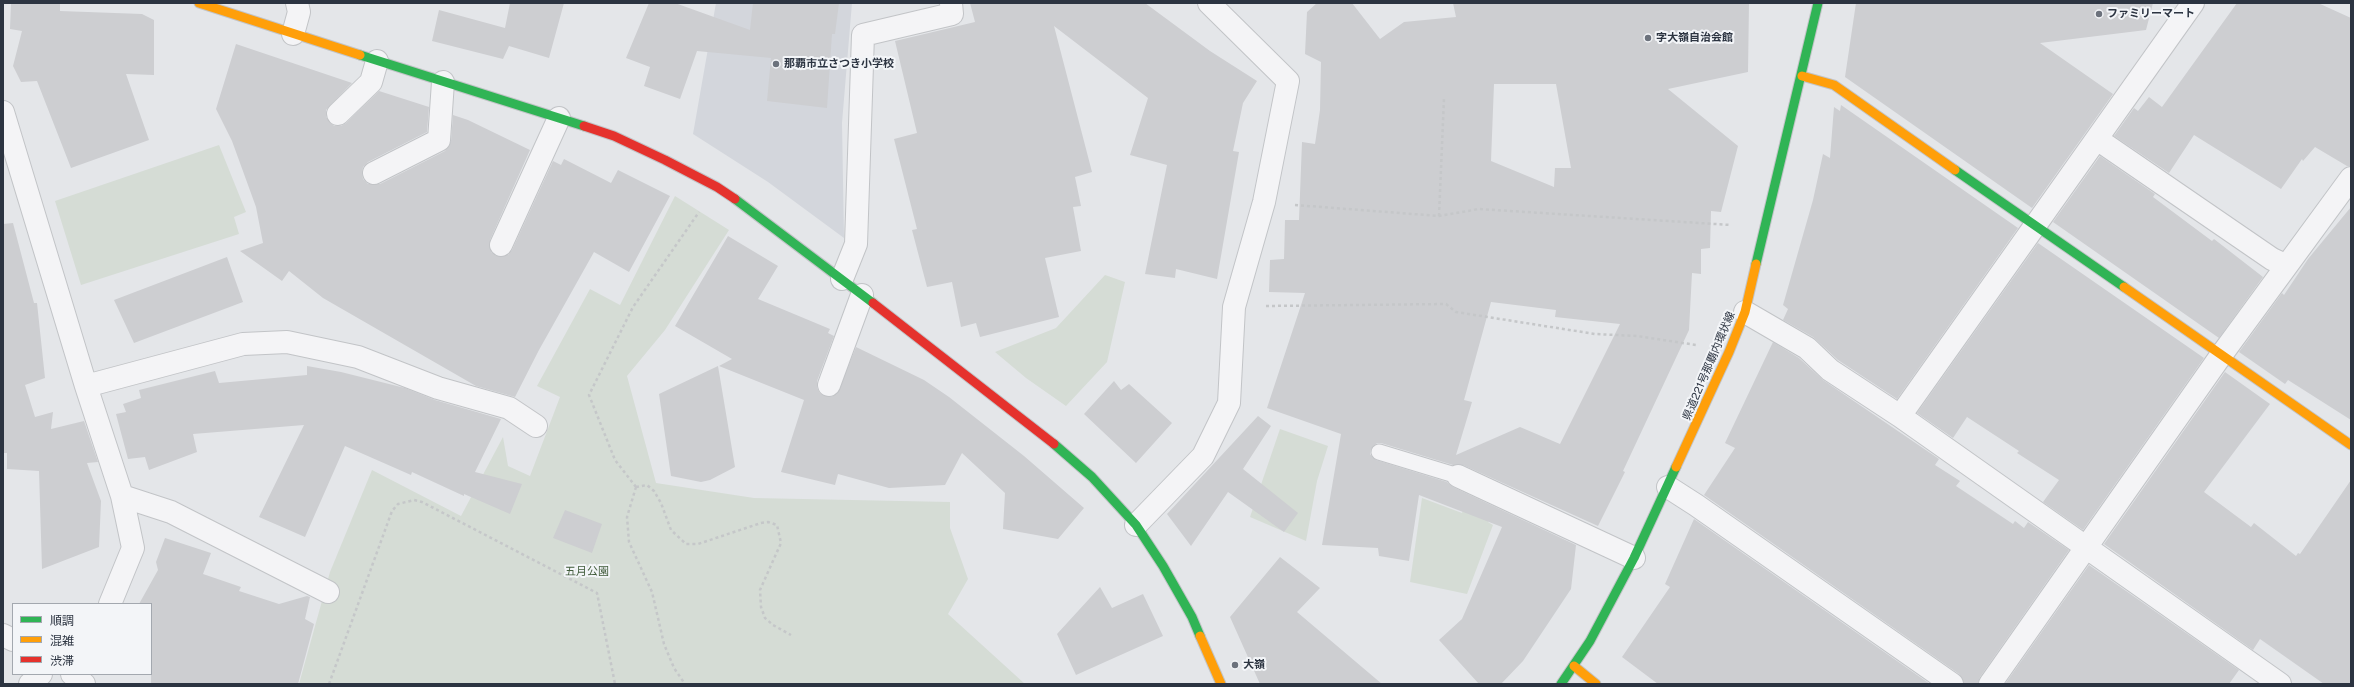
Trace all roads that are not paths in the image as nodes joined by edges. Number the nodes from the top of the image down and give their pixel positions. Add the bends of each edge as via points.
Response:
1 (199, 3) edge
2 (297, 3) edge
3 (951, 3) edge
4 (1209, 3) edge
5 (1818, 3) edge
6 (2193, 3) edge
7 (294, 34) junction
8 (377, 61) junction
9 (1802, 76) junction
10 (443, 82) junction
11 (3, 112) edge
12 (338, 114) dead end
13 (559, 118) junction
14 (2097, 140) junction
15 (374, 173) dead end
16 (2351, 178) edge
17 (2034, 226) junction
18 (501, 245) dead end
19 (2285, 265) junction
20 (842, 279) junction
21 (862, 295) junction
22 (1745, 312) junction
23 (2222, 354) junction
24 (829, 385) dead end
25 (86, 386) junction
26 (1900, 416) junction
27 (536, 426) dead end
28 (2351, 445) edge
29 (1379, 452) dead end
30 (1458, 476) joint
31 (1668, 488) junction
32 (122, 496) junction
33 (1136, 525) junction
34 (2087, 548) junction
35 (1634, 558) junction
36 (328, 592) dead end
37 (110, 603) edge
38 (3, 635) edge
39 (12, 640) edge
40 (1574, 666) junction
41 (40, 675) edge
42 (73, 675) edge
43 (30, 684) edge
44 (84, 684) edge
45 (1221, 684) edge
46 (1561, 684) edge
47 (1596, 684) edge
48 (1952, 684) edge
49 (1990, 684) edge
50 (2280, 684) edge

1 - 7 street
2 - 7 street via 299,12
3 - 20 street via 952,14 863,35 856,244
4 - 33 street via 1288,81 1264,202 1234,307 1229,403 1203,456
5 - 9 street, 県道221号那覇内環状線
6 - 14 street
7 - 8 street
8 - 10 street
8 - 12 street via 371,82
9 - 17 street via 1834,86
9 - 22 street, 県道221号那覇内環状線
10 - 13 street
10 - 15 street via 440,140
11 - 25 street
13 - 18 street
13 - 20 street via 614,136 717,187
14 - 17 street
14 - 19 street via 2272,259
16 - 19 street
17 - 23 street
17 - 26 street
19 - 23 street
20 - 21 street
21 - 24 street
21 - 33 street via 1043,434 1092,477
22 - 26 street via 1807,348 1830,370
22 - 31 street, 県道221号那覇内環状線
23 - 28 street
23 - 34 street
25 - 27 street via 243,344 287,342 358,358 438,388 509,408
25 - 32 street
26 - 34 street
29 - 30 lane
30 - 35 street
31 - 35 street, 県道221号那覇内環状線
31 - 48 street
32 - 36 street via 171,512
32 - 37 street via 133,548
33 - 45 street via 1192,617
34 - 49 street
34 - 50 street
35 - 40 street, 県道221号那覇内環状線
38 - 39 street
40 - 46 street, 県道221号那覇内環状線
40 - 47 street
41 - 43 street
42 - 44 street

